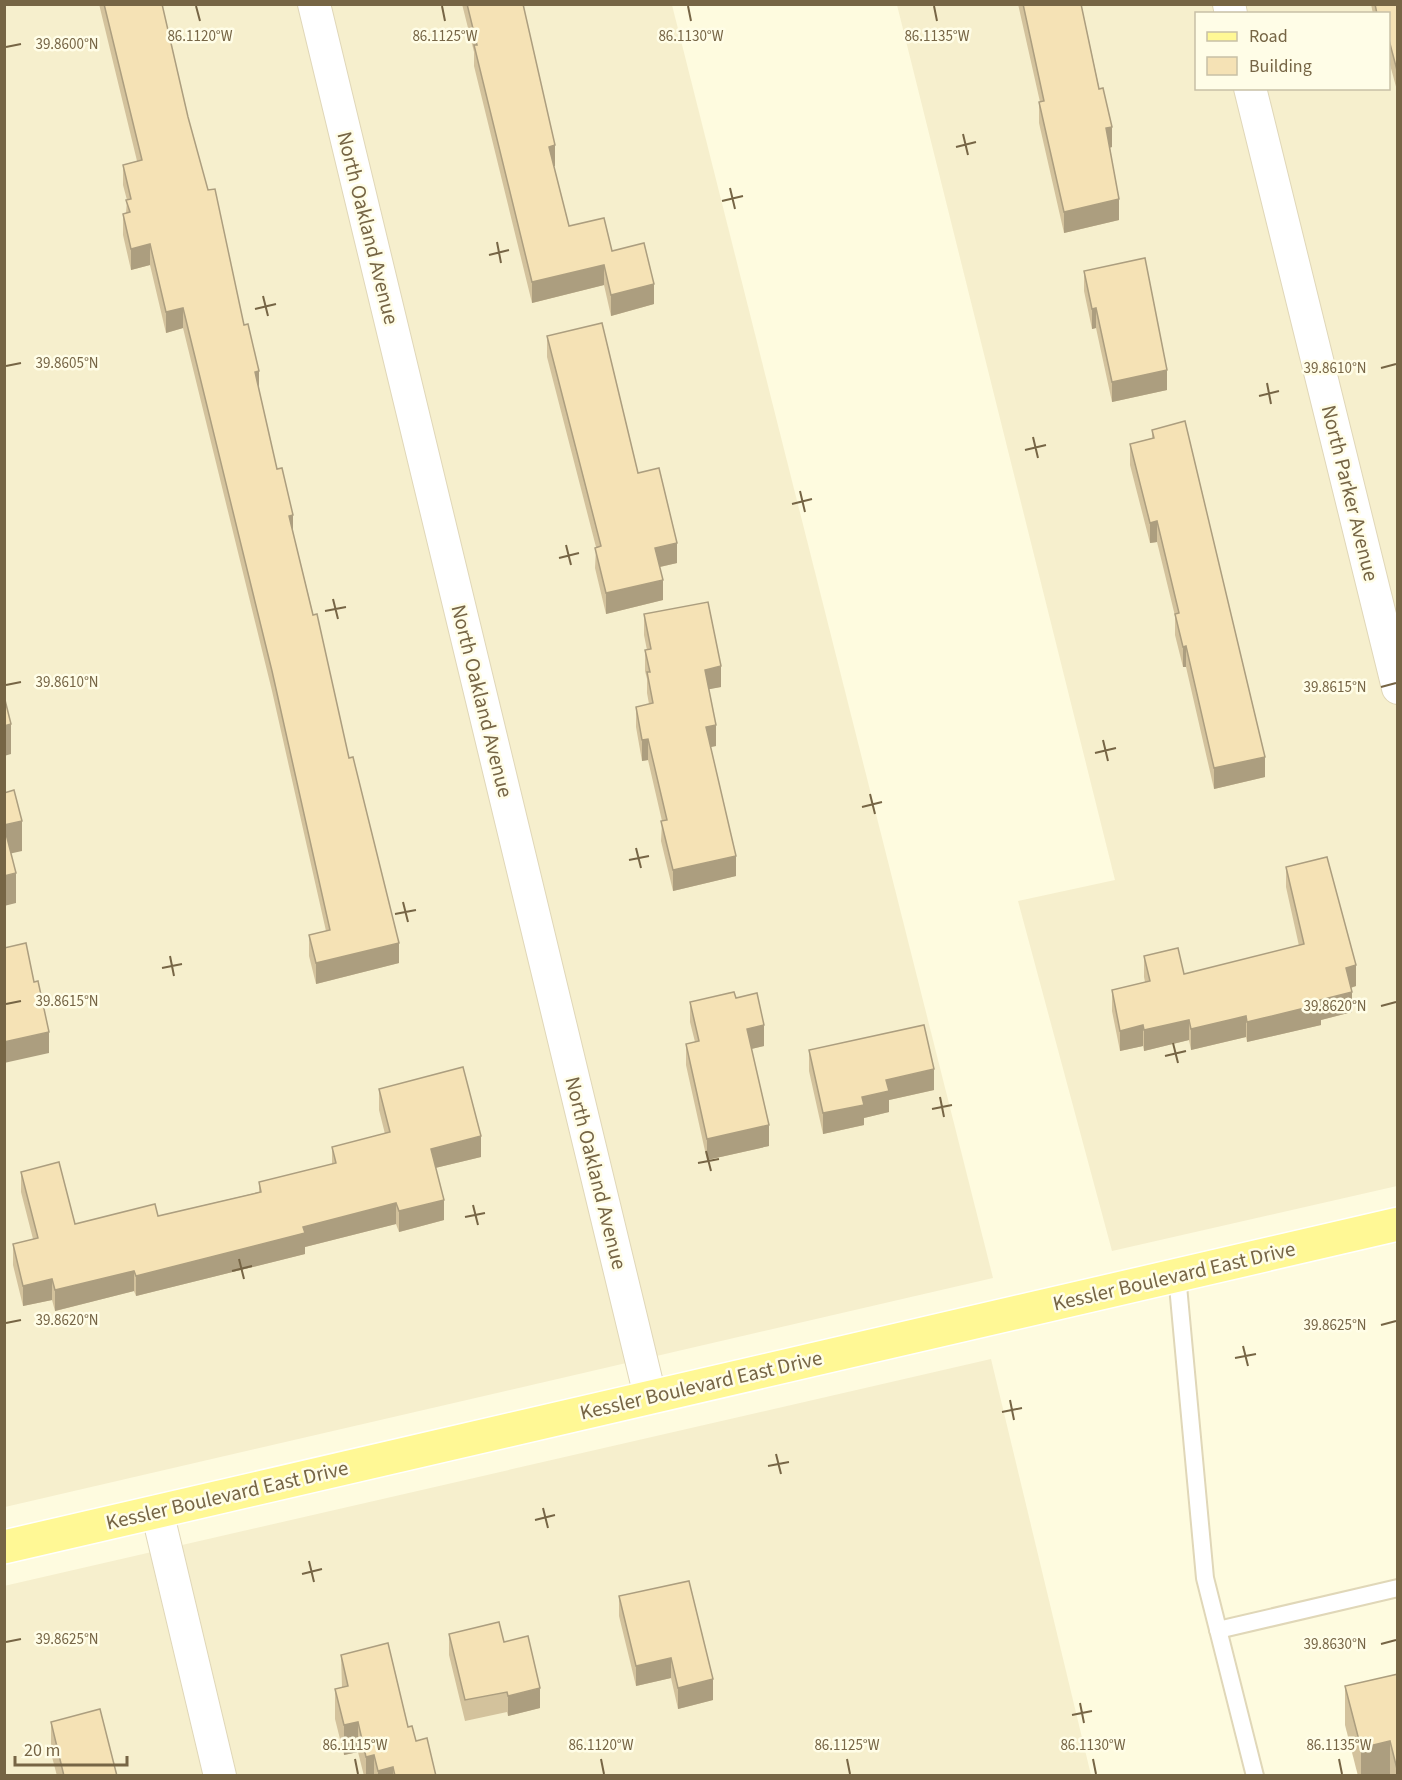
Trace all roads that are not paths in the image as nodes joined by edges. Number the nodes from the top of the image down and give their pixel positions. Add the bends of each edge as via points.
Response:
1 (314, 4) edge
2 (1250, 90) edge
3 (1398, 687) edge
4 (1398, 1224) edge
5 (1178, 1275) junction
6 (650, 1396) junction
7 (157, 1511) junction
8 (4, 1547) edge
9 (1398, 1587) edge
10 (1218, 1630) junction
11 (220, 1776) edge
12 (1255, 1776) edge

1 - 6 street, North Oakland Avenue
2 - 3 street, North Parker Avenue
4 - 5 main road, Kessler Boulevard East Drive
5 - 6 main road, Kessler Boulevard East Drive
5 - 10 lane via 1205,1578
6 - 7 main road, Kessler Boulevard East Drive
7 - 8 main road, Kessler Boulevard East Drive
7 - 11 street
9 - 10 lane
10 - 12 lane

